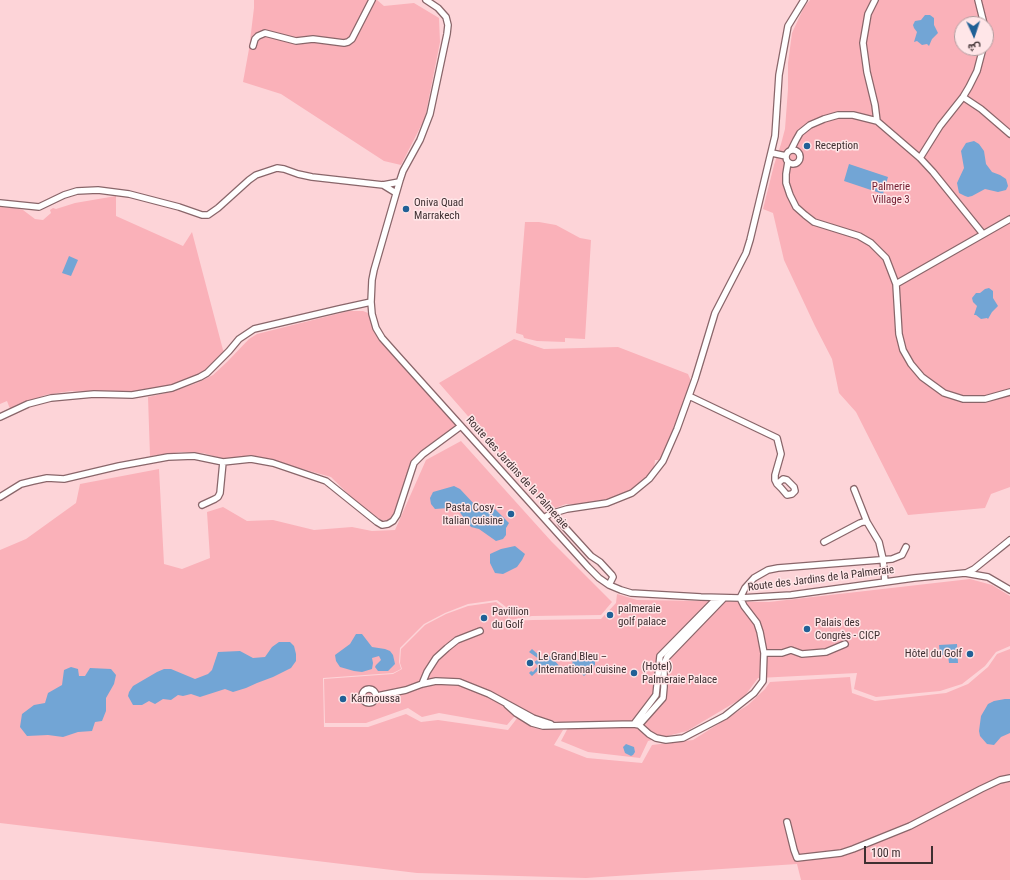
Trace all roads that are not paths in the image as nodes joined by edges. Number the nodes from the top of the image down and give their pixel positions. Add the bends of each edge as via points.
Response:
1 (372, 0) edge
2 (426, 0) edge
3 (804, 0) edge
4 (875, 0) edge
5 (978, 0) edge
6 (982, 16) edge
7 (253, 46) dead end
8 (981, 56) edge
9 (963, 98) junction
10 (877, 121) junction
11 (1010, 134) edge
12 (791, 150) junction
13 (772, 152) junction
14 (920, 158) junction
15 (787, 159) junction
16 (399, 182) junction
17 (383, 185) junction
18 (396, 193) junction
19 (0, 203) edge
20 (1010, 219) edge
21 (983, 234) junction
22 (896, 284) junction
23 (371, 302) junction
24 (1010, 392) edge
25 (689, 396) junction
26 (0, 417) edge
27 (461, 426) junction
28 (223, 462) junction
29 (777, 484) dead end
30 (854, 489) dead end
31 (0, 497) edge
32 (202, 505) dead end
33 (544, 518) junction
34 (867, 522) junction
35 (561, 523) dead end
36 (1010, 540) edge
37 (824, 542) dead end
38 (906, 547) dead end
39 (883, 559) junction
40 (965, 574) junction
41 (885, 582) junction
42 (609, 585) junction
43 (1010, 590) edge
44 (717, 598) junction
45 (724, 598) junction
46 (740, 598) junction
47 (480, 631) dead end
48 (683, 637) junction
49 (845, 644) dead end
50 (764, 653) junction
51 (427, 672) junction
52 (436, 681) junction
53 (422, 684) junction
54 (376, 696) dead end
55 (636, 724) junction
56 (1010, 778) edge
57 (787, 822) dead end

1 - 7 street via 348,42 314,39 296,41 265,33 260,34
2 - 16 street, Route des Jardins de la Palmeraie via 446,17 447,34 430,114
3 - 13 street via 788,26 779,75
4 - 10 street via 868,14 863,43
5 - 6 street
8 - 9 street via 977,71
9 - 11 street via 981,109
9 - 14 street via 940,126
10 - 12 street via 853,115 838,115 824,119 800,133
10 - 14 street
12 - 15 street via 787,154
12 - 15 street via 797,152 798,162 793,164
13 - 15 street
13 - 25 street via 746,253 715,313
14 - 21 street
15 - 22 street via 786,183 796,207 814,222 859,236 871,243 886,258
16 - 17 street
16 - 18 street, Route des Jardins de la Palmeraie
17 - 18 street
17 - 19 street via 312,177 277,168 256,175 208,215 129,194 98,190 77,191 39,207
18 - 23 street, Route des Jardins de la Palmeraie via 374,270
20 - 21 street
21 - 22 street
22 - 24 street via 897,319 903,350 922,377 944,393 963,399 985,399
23 - 26 street via 254,329 239,339 207,373 172,388 132,395 94,394 51,398 28,404
23 - 27 street, Route des Jardins de la Palmeraie via 376,328 382,338
25 - 29 street via 777,438 781,454 774,475
25 - 33 street via 663,461 640,487 607,503 568,509
27 - 28 street via 414,463 397,515 393,521 382,525 322,479 260,460
27 - 33 street, Route des Jardins de la Palmeraie
28 - 31 street via 194,456 168,457 64,479 47,478 33,481 21,484
28 - 32 street via 220,493 218,497
30 - 34 street
33 - 42 street, Route des Jardins de la Palmeraie via 588,567
34 - 37 street via 860,523
34 - 39 street via 879,542
35 - 42 street via 612,575
36 - 40 street
38 - 39 street via 902,555
39 - 41 street
39 - 46 street via 768,570 754,578
40 - 41 street, Route des Jardins de la Palmeraie
40 - 43 street, Route des Jardins de la Palmeraie via 988,577
41 - 46 street, Route des Jardins de la Palmeraie
42 - 44 street, Route des Jardins de la Palmeraie via 631,593
44 - 45 street, Route des Jardins de la Palmeraie
44 - 48 street
45 - 46 street, Route des Jardins de la Palmeraie
45 - 48 street
46 - 50 street via 757,623
47 - 51 street via 457,640 436,658
48 - 55 street via 660,656 656,695
49 - 50 street via 826,652 802,654 791,650
50 - 55 street via 763,681 759,688 718,720 676,740 656,738
51 - 52 street
51 - 53 street
52 - 53 street
52 - 55 street via 459,682 489,694 539,720 559,726
53 - 54 street
56 - 57 street via 981,789 910,826 841,853 797,858

